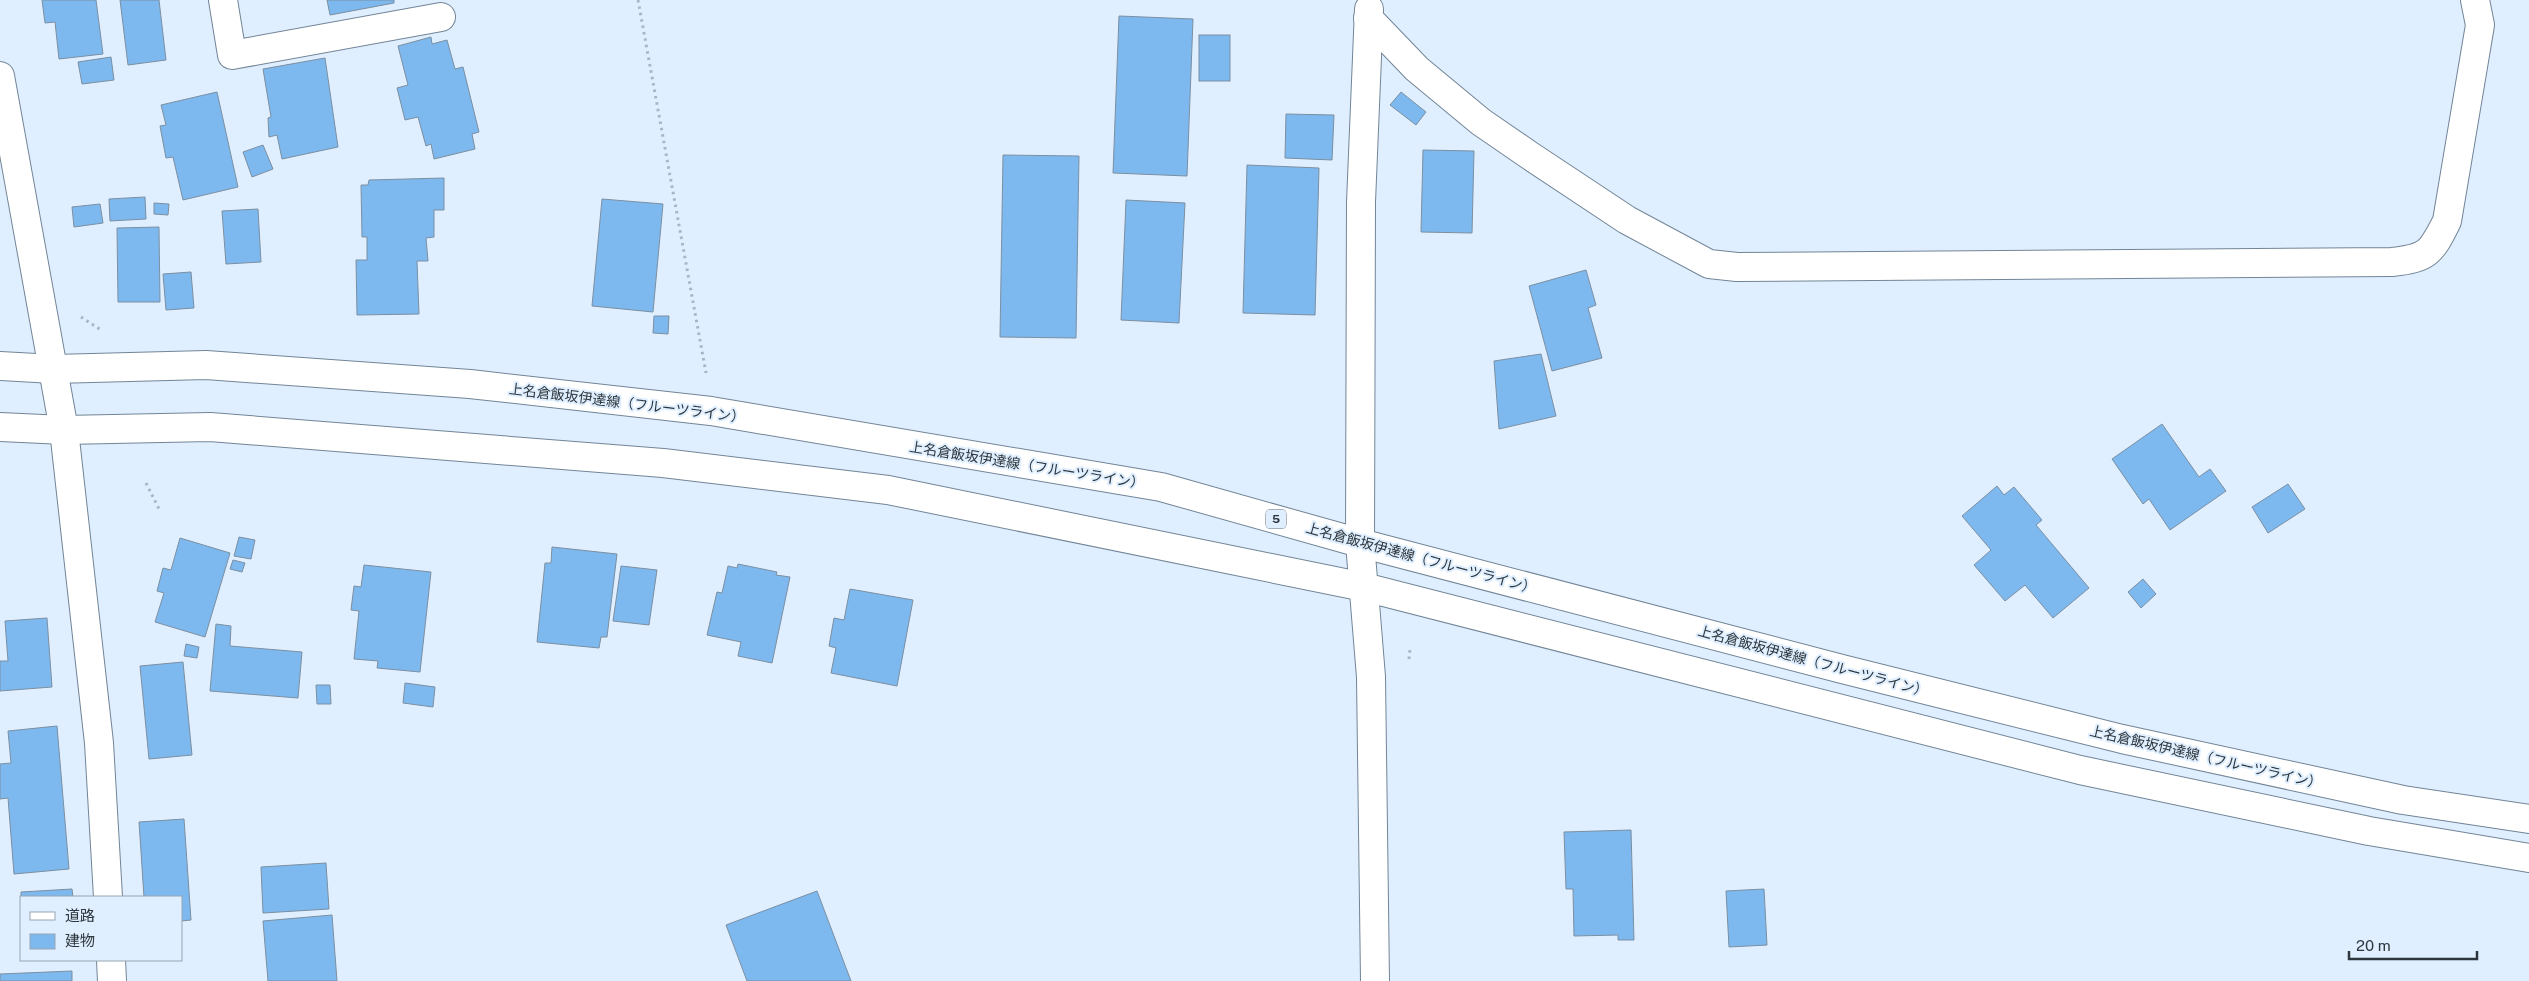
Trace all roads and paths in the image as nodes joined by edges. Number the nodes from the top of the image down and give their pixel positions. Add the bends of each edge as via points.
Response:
1 (223, 0) edge
2 (638, 0) edge
3 (2475, 0) edge
4 (1369, 9) edge
5 (441, 17) dead end
6 (0, 76) edge
7 (80, 316) dead end
8 (109, 335) dead end
9 (0, 366) edge
10 (54, 369) junction
11 (711, 411) junction
12 (0, 427) edge
13 (64, 430) junction
14 (146, 483) dead end
15 (159, 509) dead end
16 (1360, 543) junction
17 (1364, 587) junction
18 (1410, 649) dead end
19 (1409, 660) dead end
20 (2529, 819) edge
21 (2529, 858) edge
22 (108, 896) edge
23 (111, 961) edge
24 (112, 981) edge
25 (1375, 981) edge

1 - 5 main road via 232,55
2 - 11 path via 702,343
3 - 4 main road via 2480,25 2447,222 2434,248 2416,259 2392,262 1737,267 1709,264 1627,220 1481,122 1417,69
4 - 16 main road via 1362,202
6 - 10 main road
7 - 8 path
9 - 10 main road, 上名倉飯坂伊達線（フルーツライン） / 5
10 - 11 main road, 上名倉飯坂伊達線（フルーツライン） / 5 via 206,365 470,384
10 - 13 main road
11 - 16 main road, 上名倉飯坂伊達線（フルーツライン） / 5 via 1161,487
12 - 13 main road
13 - 17 main road via 210,427 664,463 888,490
13 - 22 main road via 99,743
14 - 15 path
16 - 17 main road
16 - 20 main road, 上名倉飯坂伊達線（フルーツライン） / 5 via 1851,672 2122,739 2403,800
17 - 21 main road via 2080,770 2369,831
17 - 25 main road via 1372,677
18 - 19 path
23 - 24 main road

